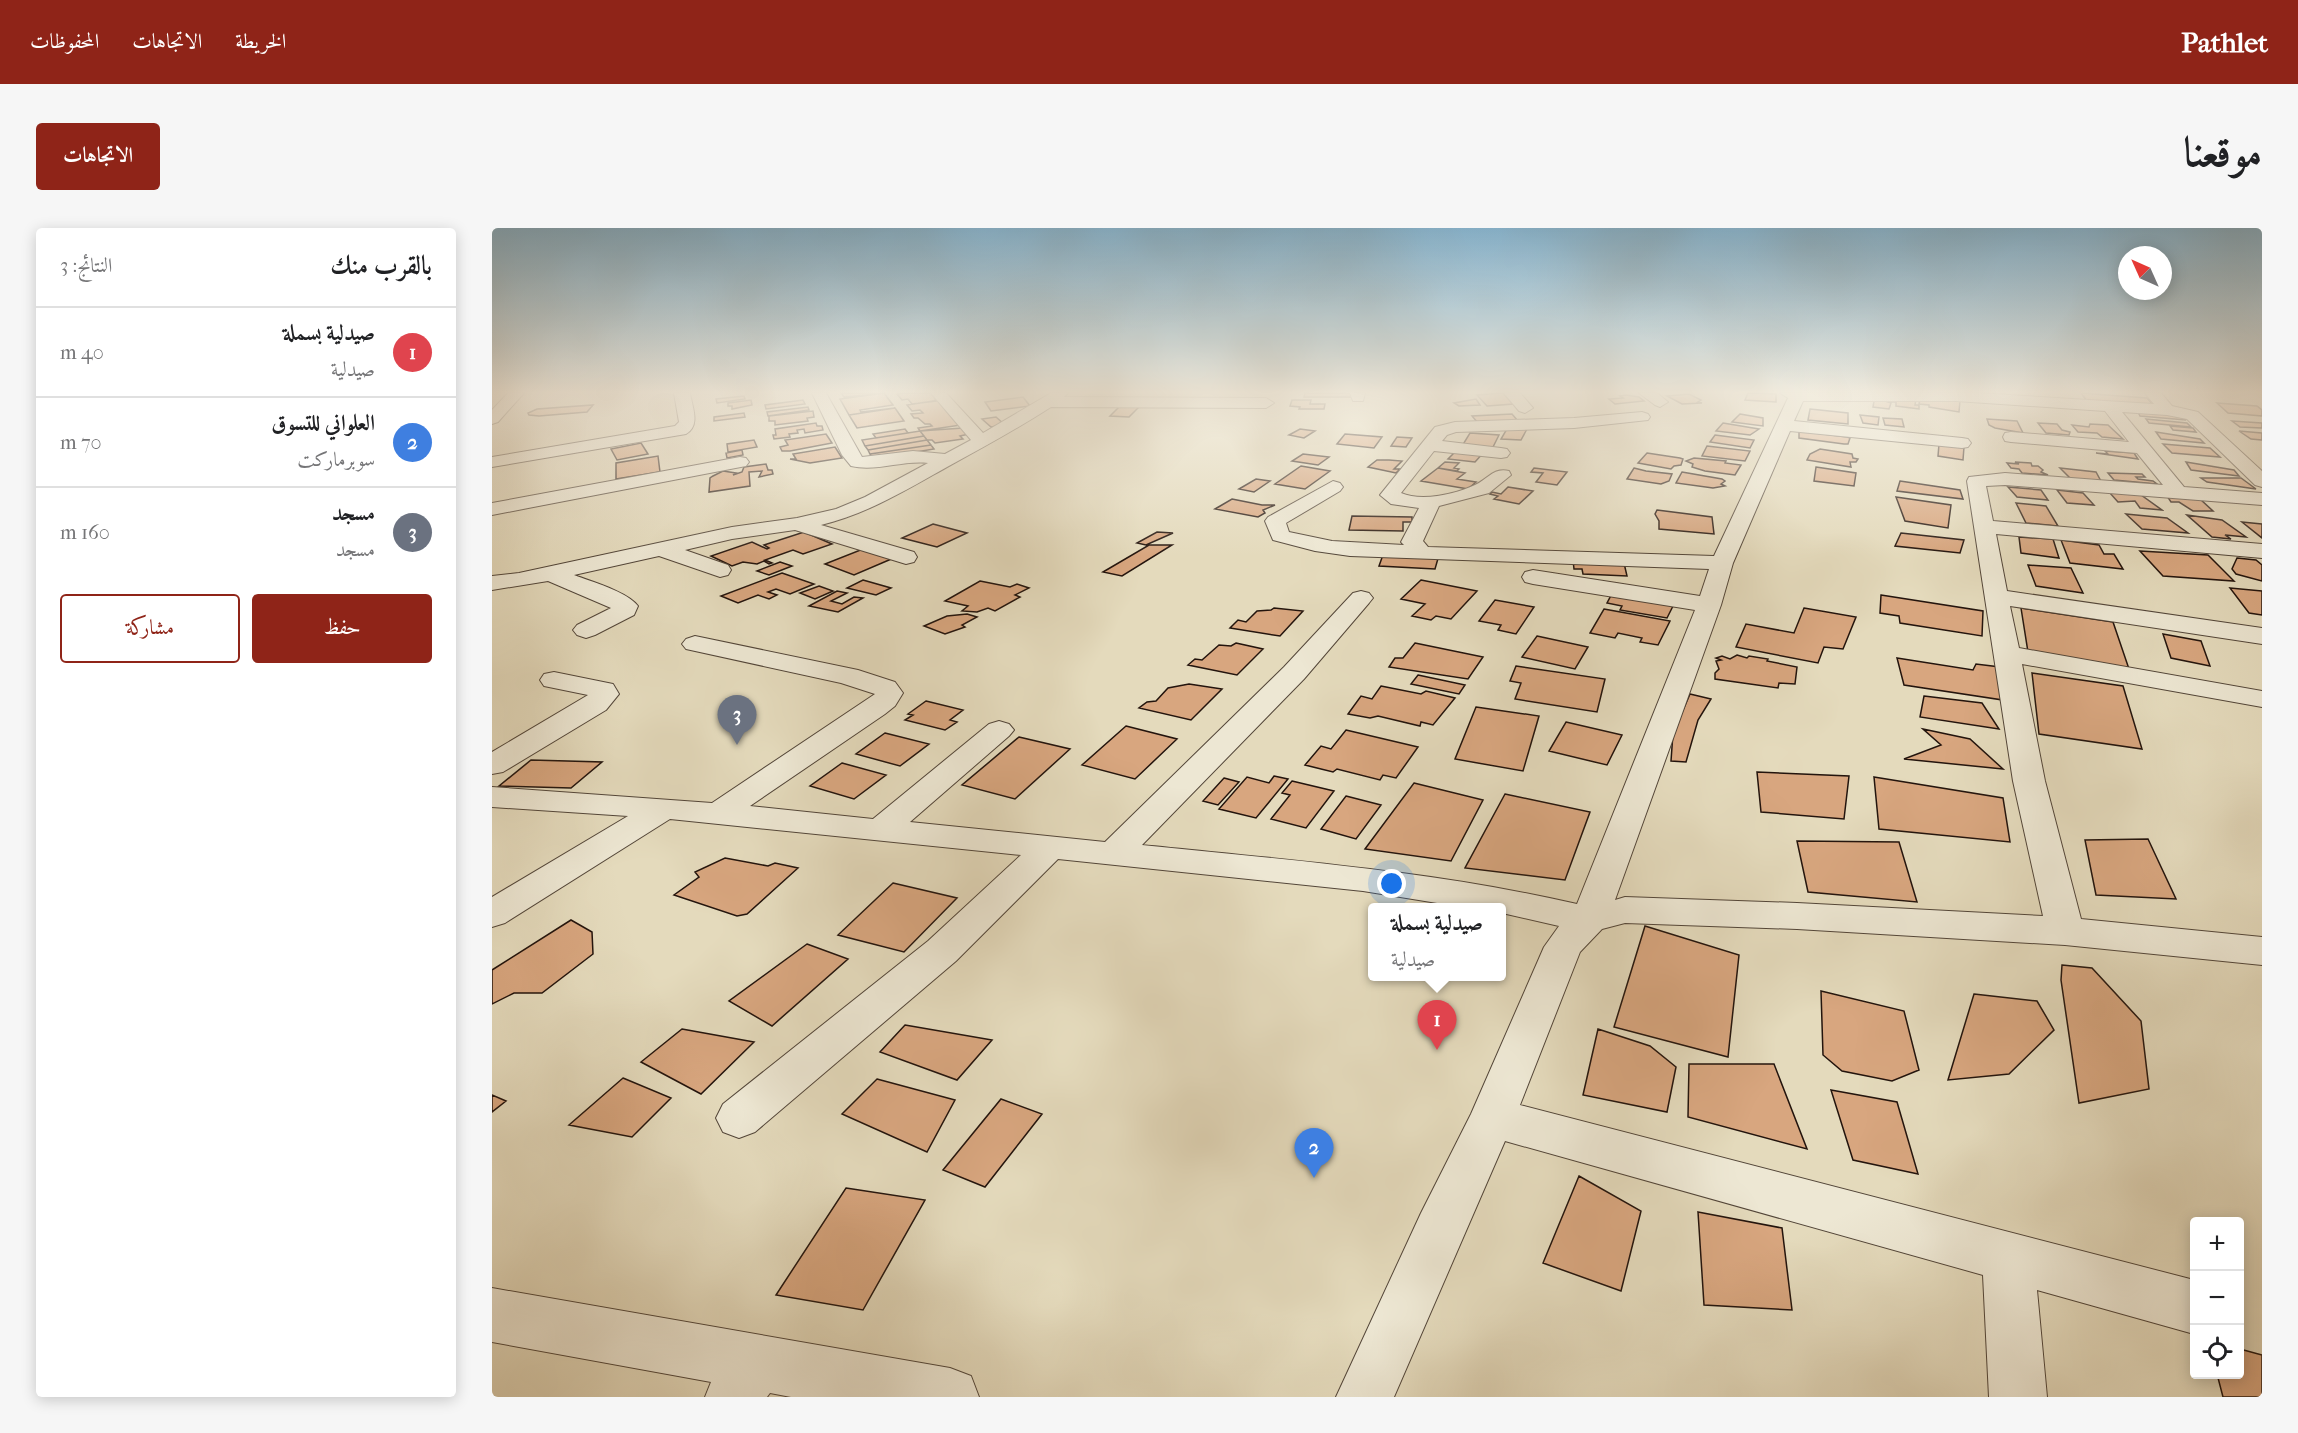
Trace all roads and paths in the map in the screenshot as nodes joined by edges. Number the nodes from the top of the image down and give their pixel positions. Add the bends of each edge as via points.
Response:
1 (583, 448) edge
2 (847, 448) edge
3 (969, 448) edge
4 (1427, 448) edge
5 (1452, 448) edge
6 (1774, 448) edge
7 (2139, 448) edge
8 (2144, 448) joint
9 (2227, 448) edge
10 (1501, 453) dead end
11 (947, 459) junction
12 (492, 462) edge
13 (740, 462) dead end
14 (1502, 475) dead end
15 (2262, 481) edge
16 (1333, 487) dead end
17 (2178, 492) junction
18 (2262, 499) edge
19 (1424, 502) junction
20 (492, 509) edge
21 (797, 525) junction
22 (1985, 528) junction
23 (659, 548) junction
24 (2262, 551) edge
25 (1422, 553) junction
26 (906, 557) dead end
27 (1722, 563) junction
28 (720, 570) dead end
29 (549, 573) junction
30 (1533, 577) dead end
31 (492, 583) edge
32 (1997, 597) junction
33 (1361, 598) dead end
34 (1709, 605) junction
35 (586, 630) dead end
36 (2262, 636) edge
37 (695, 644) dead end
38 (2007, 654) junction
39 (554, 680) dead end
40 (2262, 699) edge
41 (999, 730) dead end
42 (492, 765) edge
43 (492, 797) edge
44 (664, 808) junction
45 (717, 814) junction
46 (880, 830) junction
47 (1050, 847) junction
48 (1114, 853) junction
49 (492, 914) edge
50 (1589, 920) junction
51 (2066, 931) junction
52 (2262, 951) edge
53 (739, 1118) dead end
54 (1492, 1118) junction
55 (2008, 1257) junction
56 (2190, 1306) edge
57 (492, 1315) edge
58 (745, 1379) edge
59 (951, 1397) edge
60 (1365, 1397) edge
61 (2018, 1397) edge

1 - 12 street
2 - 11 street via 857,462 913,456
3 - 11 street
4 - 19 street via 1390,495 1397,500
5 - 10 street
6 - 27 street
7 - 8 street
8 - 17 street
9 - 15 street
11 - 21 street via 853,510
13 - 20 street
14 - 19 street via 1484,489
16 - 25 street via 1275,521 1280,537 1343,549
17 - 18 street
17 - 22 street via 1982,479 1976,481
19 - 25 street via 1429,510 1412,542
21 - 23 street
21 - 26 street
22 - 24 street
22 - 32 street
23 - 28 street
23 - 29 street
25 - 27 street
27 - 34 street
29 - 31 street
29 - 35 street via 626,606
30 - 34 street
32 - 36 street
32 - 38 street
33 - 48 street via 1294,673
34 - 50 street
37 - 45 street via 848,676 885,688 889,693 875,708
38 - 40 street
38 - 51 street via 2029,781
39 - 42 street via 603,690 605,694 596,704
41 - 46 street
43 - 44 street
44 - 45 street
44 - 49 street
45 - 46 street
46 - 47 street
47 - 48 street
47 - 53 street via 942,951
48 - 50 street via 1363,879 1523,904
50 - 51 street via 1625,910
50 - 54 street via 1563,948
51 - 52 street
54 - 55 street
54 - 60 street
55 - 56 street
55 - 61 street
57 - 58 street
58 - 59 street

